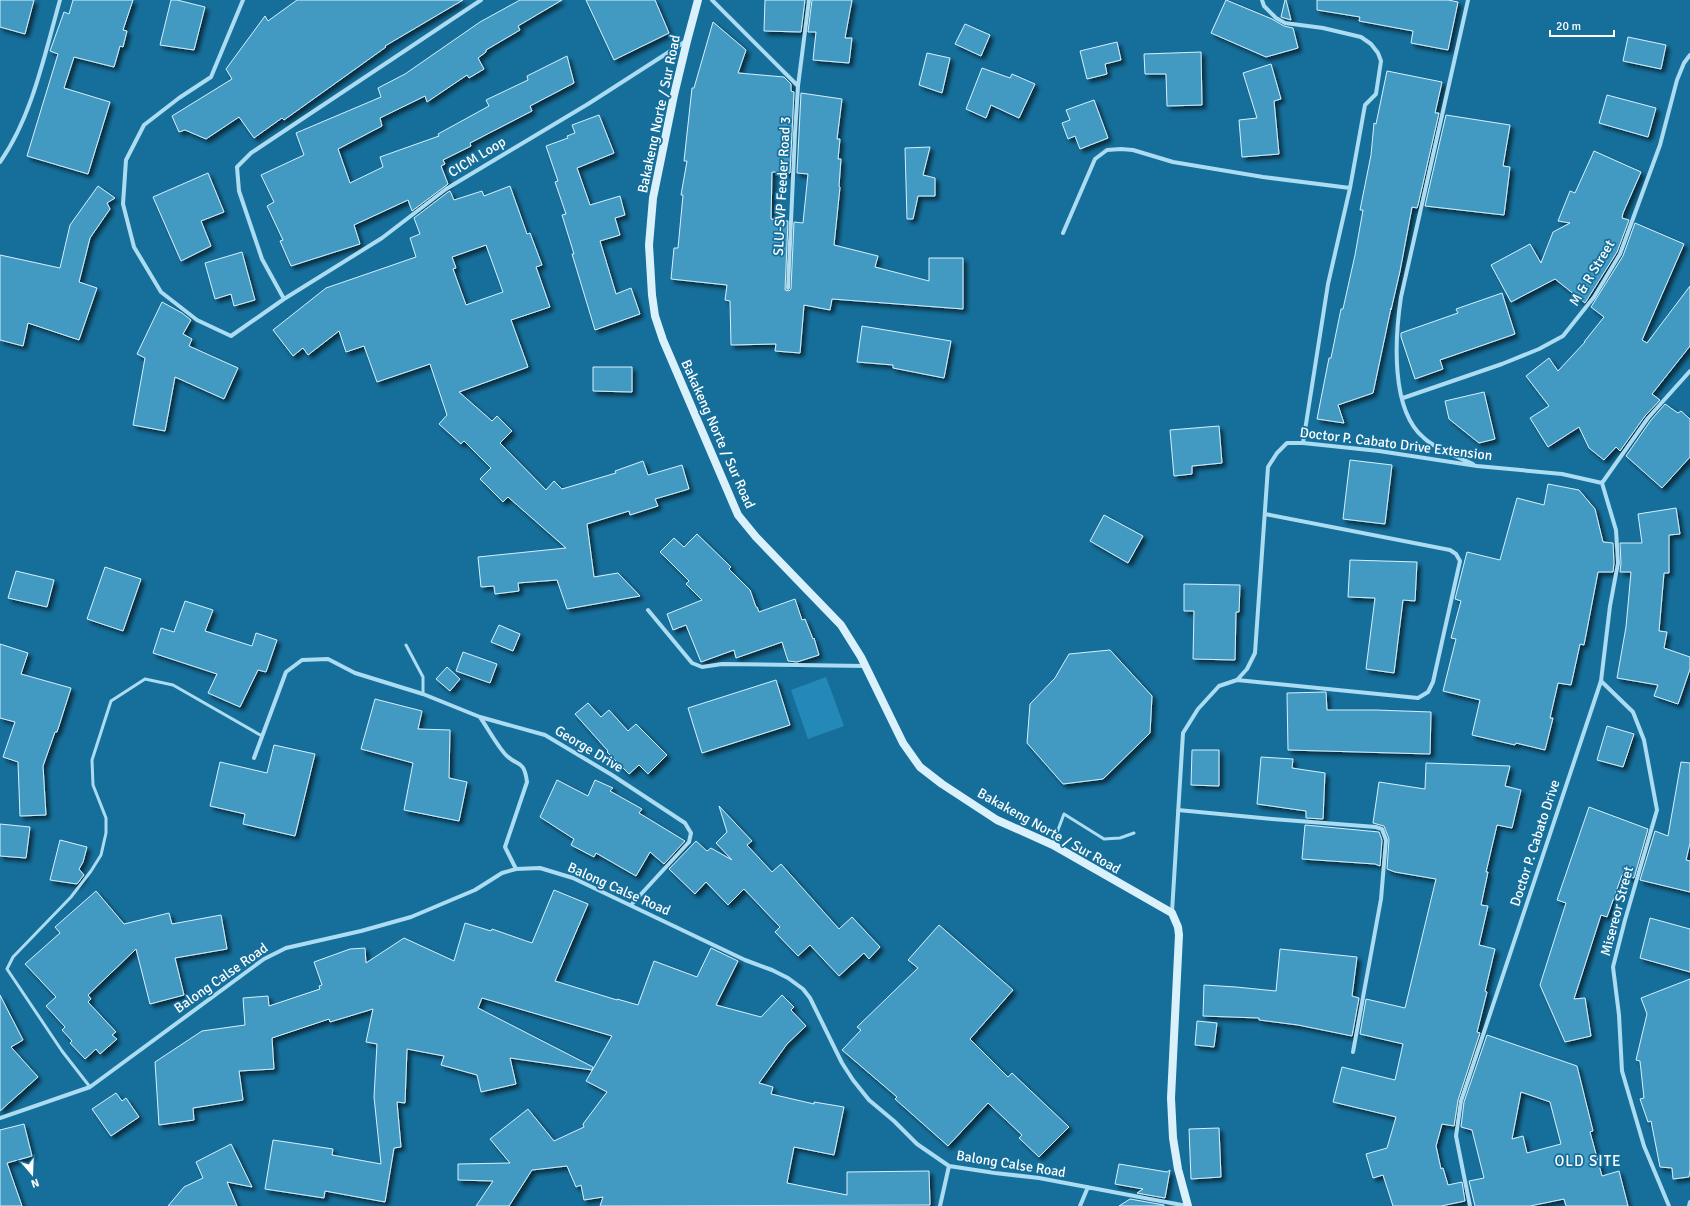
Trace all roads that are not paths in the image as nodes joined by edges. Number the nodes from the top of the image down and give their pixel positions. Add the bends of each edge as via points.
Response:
1 (60, 0) edge
2 (243, 0) edge
3 (481, 0) edge
4 (698, 0) edge
5 (712, 0) edge
6 (809, 0) edge
7 (1262, 0) edge
8 (1468, 0) edge
9 (687, 41) junction
10 (1690, 55) edge
11 (798, 86) junction
12 (0, 162) edge
13 (1350, 188) junction
14 (1063, 233) dead end
15 (788, 288) dead end
16 (284, 299) junction
17 (1690, 371) edge
18 (1403, 398) junction
19 (1303, 443) junction
20 (1477, 466) junction
21 (1602, 483) junction
22 (1265, 514) junction
23 (648, 610) dead end
24 (406, 645) dead end
25 (866, 666) junction
26 (1237, 680) junction
27 (1601, 681) junction
28 (423, 694) junction
29 (480, 716) junction
30 (262, 736) junction
31 (254, 758) dead end
32 (1178, 810) junction
33 (1134, 833) dead end
34 (1053, 845) junction
35 (516, 869) junction
36 (631, 905) junction
37 (1172, 913) junction
38 (1353, 1052) dead end
39 (90, 1087) junction
40 (0, 1118) edge
41 (949, 1166) junction
42 (1088, 1187) junction
43 (1690, 1202) edge
44 (940, 1206) edge
45 (1080, 1206) edge
46 (1188, 1206) edge
47 (1470, 1206) edge
48 (1669, 1206) edge
49 (1689, 1206) edge

1 - 12 street via 31,99 10,148
2 - 16 street, CICM Loop via 210,77 144,125 126,160 123,204 134,247 161,292 197,320 230,336
3 - 16 street via 251,153 237,167 239,191 262,259
4 - 9 main road, Bakakeng Norte / Sur Road
5 - 11 street
6 - 11 street, SLU-SVP Feeder Road 3
7 - 13 street via 1264,6 1285,23 1361,37 1378,53 1381,61 1376,94 1365,105
8 - 18 street via 1401,297 1397,323 1396,367
9 - 16 street, CICM Loop via 446,189 382,238
9 - 25 main road, Bakakeng Norte / Sur Road via 654,198 649,244 655,316 738,516 841,625
10 - 18 street, M & R Street via 1677,80 1660,145 1620,254 1594,297 1563,336 1502,364
11 - 15 street, SLU-SVP Feeder Road 3
13 - 14 street via 1173,162 1133,150 1107,150 1095,159
13 - 19 street via 1328,284
17 - 21 street via 1648,418
18 - 20 street via 1407,417 1424,438
19 - 20 street, Doctor P. Cabato Drive Extension
19 - 22 street, Doctor P. Cabato Drive Extension via 1287,443 1268,468
20 - 21 street, Doctor P. Cabato Drive Extension via 1562,474
21 - 27 street, Doctor P. Cabato Drive via 1616,530 1618,563
22 - 26 street, Doctor P. Cabato Drive Extension via 1255,653
22 - 26 street via 1450,550 1460,561 1433,682 1428,692 1418,698
23 - 25 street via 692,663 702,667 722,664
24 - 28 lane via 422,677
25 - 34 main road, Bakakeng Norte / Sur Road via 903,743 920,767 997,820
26 - 32 street via 1219,686 1198,709 1183,733
27 - 47 street, Doctor P. Cabato Drive via 1461,1101 1456,1136
27 - 48 street, Misereor Street via 1633,712 1644,740 1657,810 1613,967 1622,1071 1644,1146
28 - 29 street, George Drive
28 - 30 street, George Drive via 355,673 328,659 302,660 286,672
29 - 35 street via 507,756 521,764 526,775 527,782 505,847
29 - 36 street, George Drive via 545,735 685,823 691,833 689,842
30 - 31 street, George Drive
30 - 39 lane via 173,685 145,679 111,701 92,760 93,785 106,818 106,833 101,855 71,897 13,957 7,969 62,1051
32 - 37 street
32 - 38 street via 1382,829 1386,840 1381,899
33 - 34 lane via 1120,838 1104,839 1064,814
34 - 37 main road, Bakakeng Norte / Sur Road
35 - 36 street, Balong Calse Road via 540,868 573,878
35 - 39 street, Balong Calse Road via 475,890 411,917 286,948 264,959
36 - 41 street, Balong Calse Road via 745,960 772,970 803,989 842,1063 869,1100 917,1144
37 - 46 main road via 1179,935 1172,1098 1173,1138
39 - 40 street, Balong Calse Road
41 - 42 street, Balong Calse Road
41 - 44 street
42 - 45 street
42 - 46 street, Balong Calse Road
43 - 49 street

